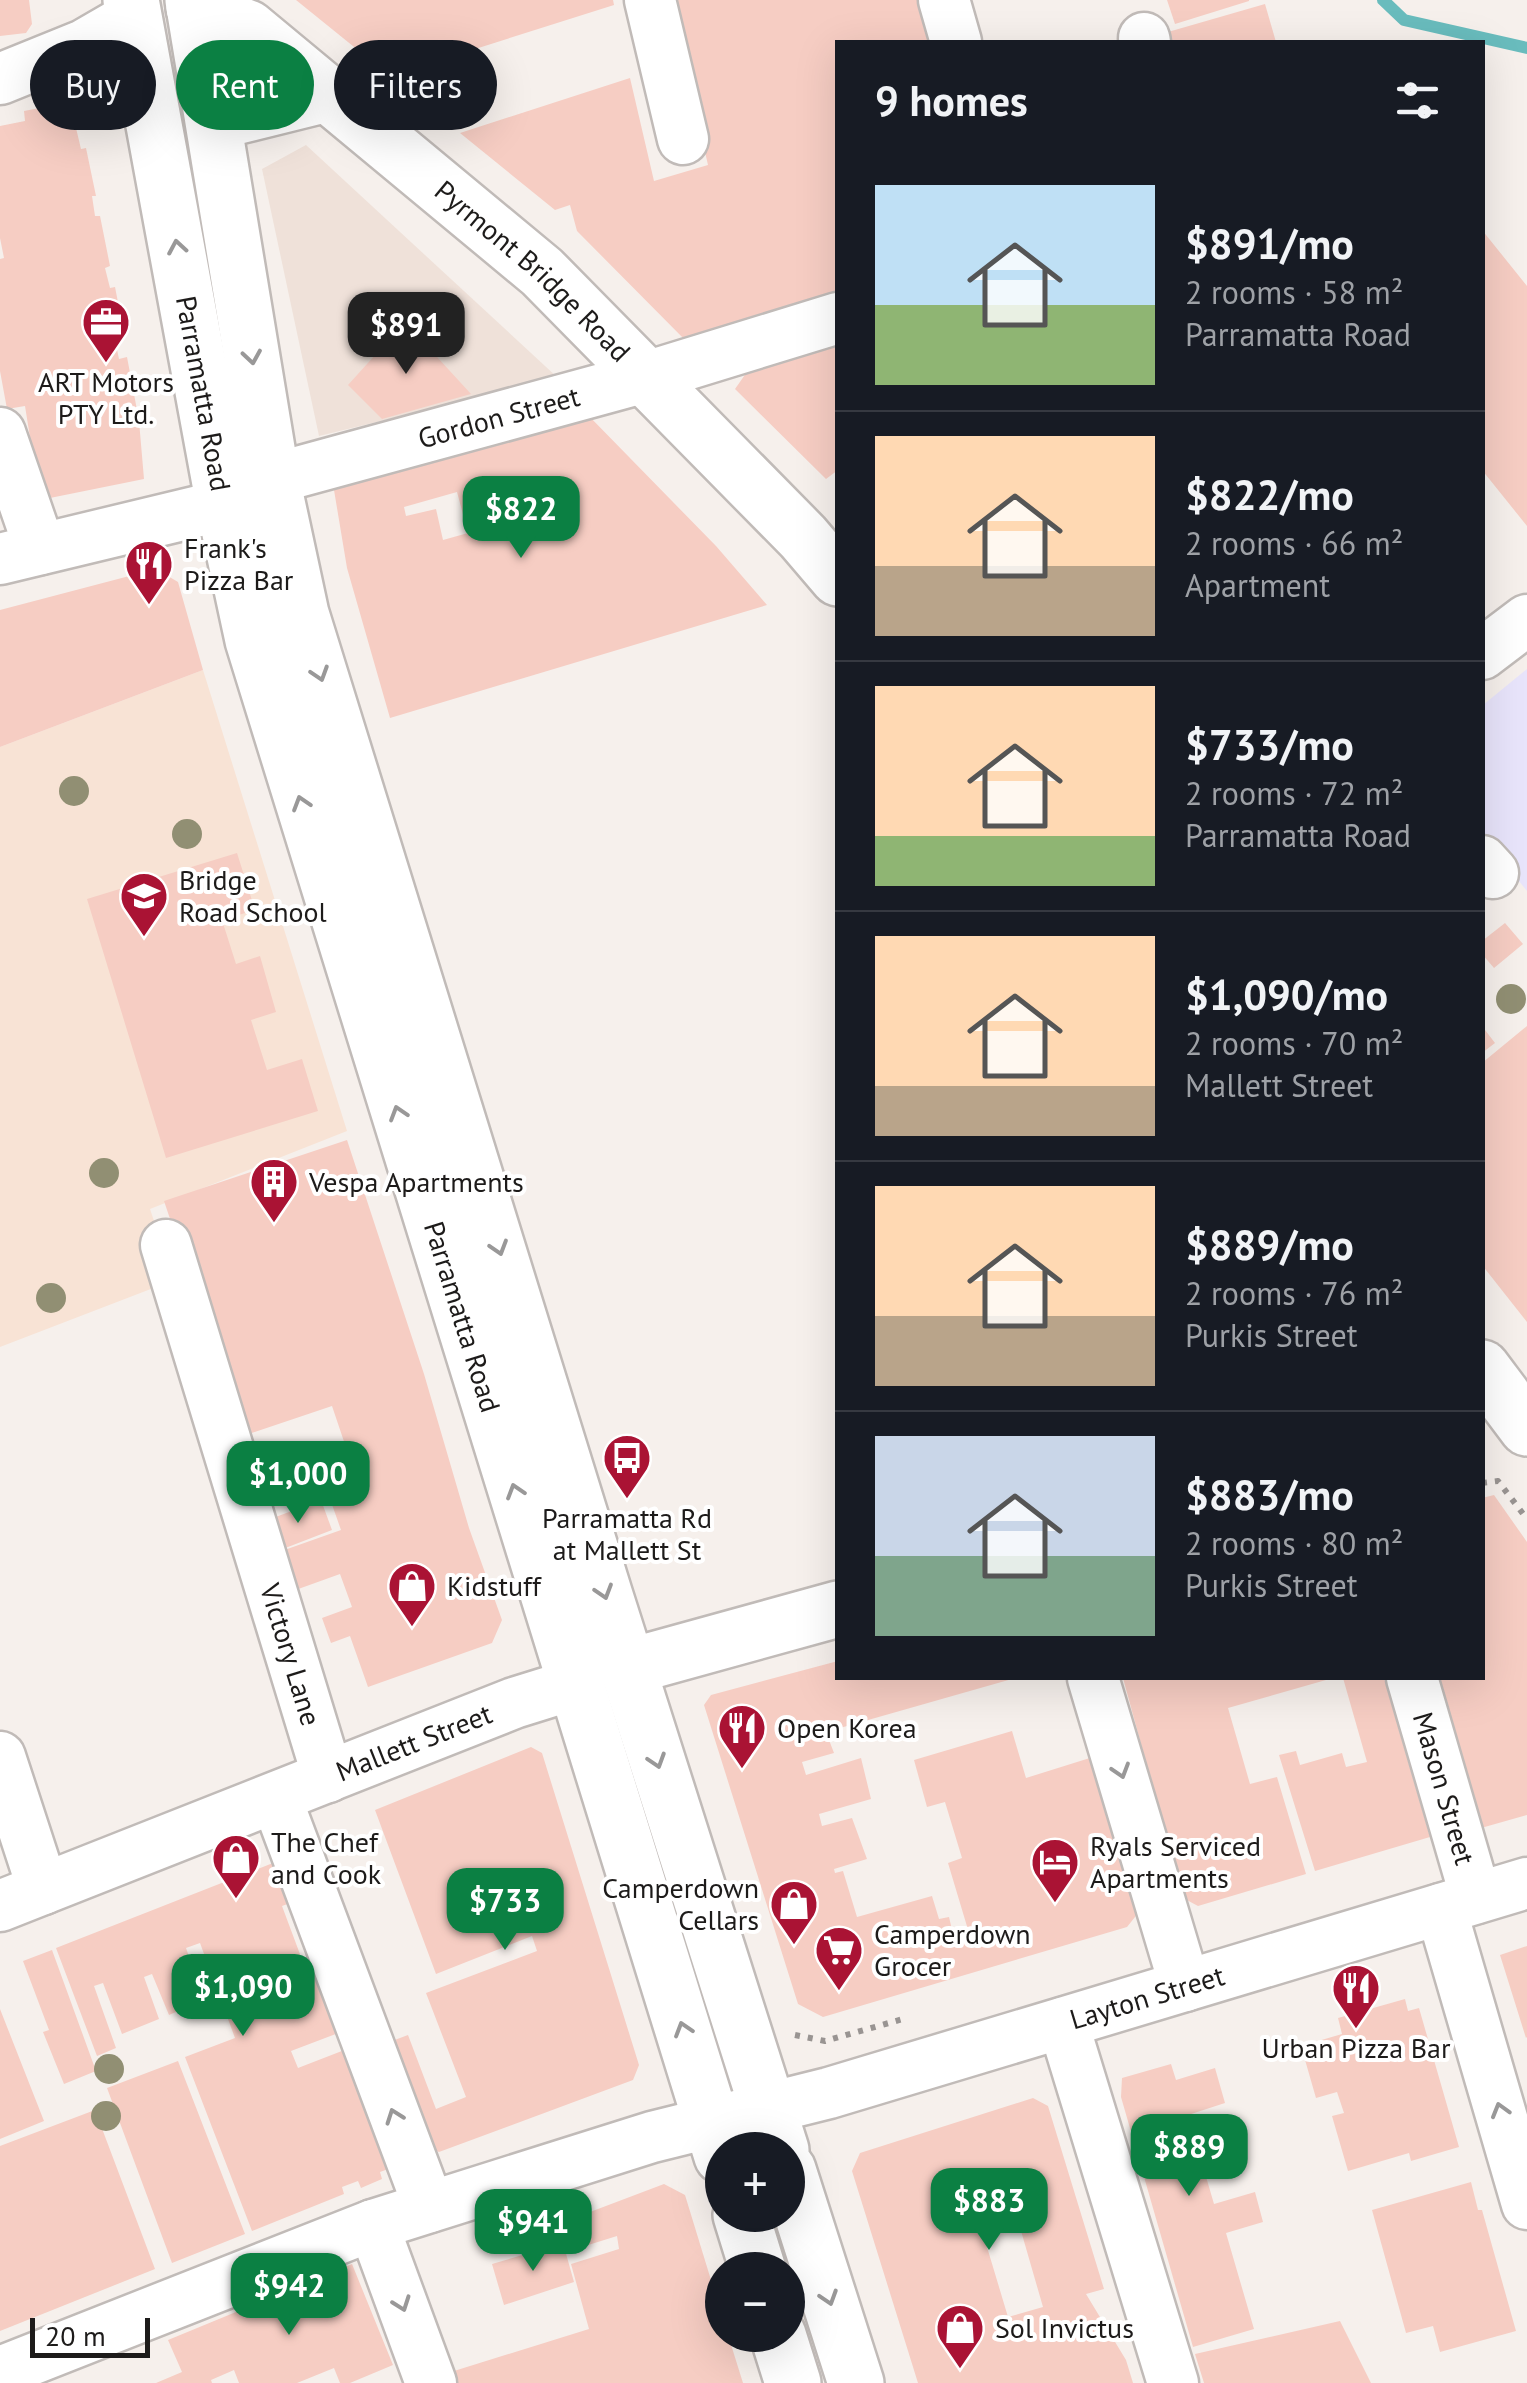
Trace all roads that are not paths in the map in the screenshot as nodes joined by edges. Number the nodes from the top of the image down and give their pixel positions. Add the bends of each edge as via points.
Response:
1 (650, 0) edge
2 (944, 0) edge
3 (194, 4) edge
4 (133, 8) edge
5 (200, 40) edge
6 (955, 40) edge
7 (0, 79) edge
8 (327, 94) junction
9 (314, 97) edge
10 (215, 130) edge
11 (684, 139) dead end
12 (835, 319) edge
13 (646, 377) junction
14 (0, 434) edge
15 (272, 478) junction
16 (224, 505) junction
17 (20, 554) edge
18 (835, 574) edge
19 (1527, 620) edge
20 (1485, 652) edge
21 (166, 1245) dead end
22 (1485, 1373) edge
23 (1515, 1426) edge
24 (835, 1610) edge
25 (628, 1668) junction
26 (1094, 1680) edge
27 (1412, 1680) edge
28 (575, 1684) junction
29 (0, 1758) edge
30 (328, 1777) junction
31 (276, 1798) junction
32 (1527, 1883) edge
33 (21, 1898) edge
34 (1459, 1903) junction
35 (1185, 1986) junction
36 (1063, 2023) junction
37 (774, 2129) edge
38 (715, 2132) edge
39 (705, 2139) edge
40 (1527, 2204) edge
41 (428, 2207) junction
42 (805, 2223) edge
43 (373, 2225) junction
44 (783, 2352) edge
45 (27, 2371) edge
46 (432, 2383) edge
47 (793, 2383) edge
48 (856, 2383) edge
49 (1174, 2383) edge

1 - 11 street
2 - 6 street
3 - 4 main road
3 - 5 main road, Parramatta Road
3 - 8 main road, Pyrmont Bridge Road via 248,28
4 - 7 street via 84,45
16 -> 4 main road, Parramatta Road
8 - 9 main road
8 - 13 main road, Pyrmont Bridge Road via 542,272
10 -> 15 main road, Parramatta Road
12 - 13 street, Gordon Street
13 - 15 street, Gordon Street
13 - 18 main road, Pyrmont Bridge Road
14 - 17 street
15 -> 25 main road, Parramatta Road via 301,614
16 - 17 street
28 -> 16 main road, Parramatta Road via 285,751
19 - 20 street
21 - 30 street, Victory Lane
22 - 23 main road
24 - 25 main road, Mallett Street
25 - 28 main road, Mallett Street
25 -> 37 main road, Parramatta Road
26 -> 35 street
27 - 34 street, Mason Street
28 - 30 street, Mallett Street
38 -> 28 main road, Parramatta Road
29 - 33 street
30 - 31 street, Mallett Street
31 - 33 street, Mallett Street
41 -> 31 street
32 - 34 street, Layton Street
34 - 35 street, Layton Street
40 -> 34 street, Mason Street
35 - 36 street, Layton Street
36 - 37 street, Layton Street
36 - 49 street
39 - 41 street, Layton Street via 652,2137
41 - 43 street, Layton Street
42 -> 48 main road
43 - 45 street, Layton Street
43 -> 46 street
44 - 47 main road

